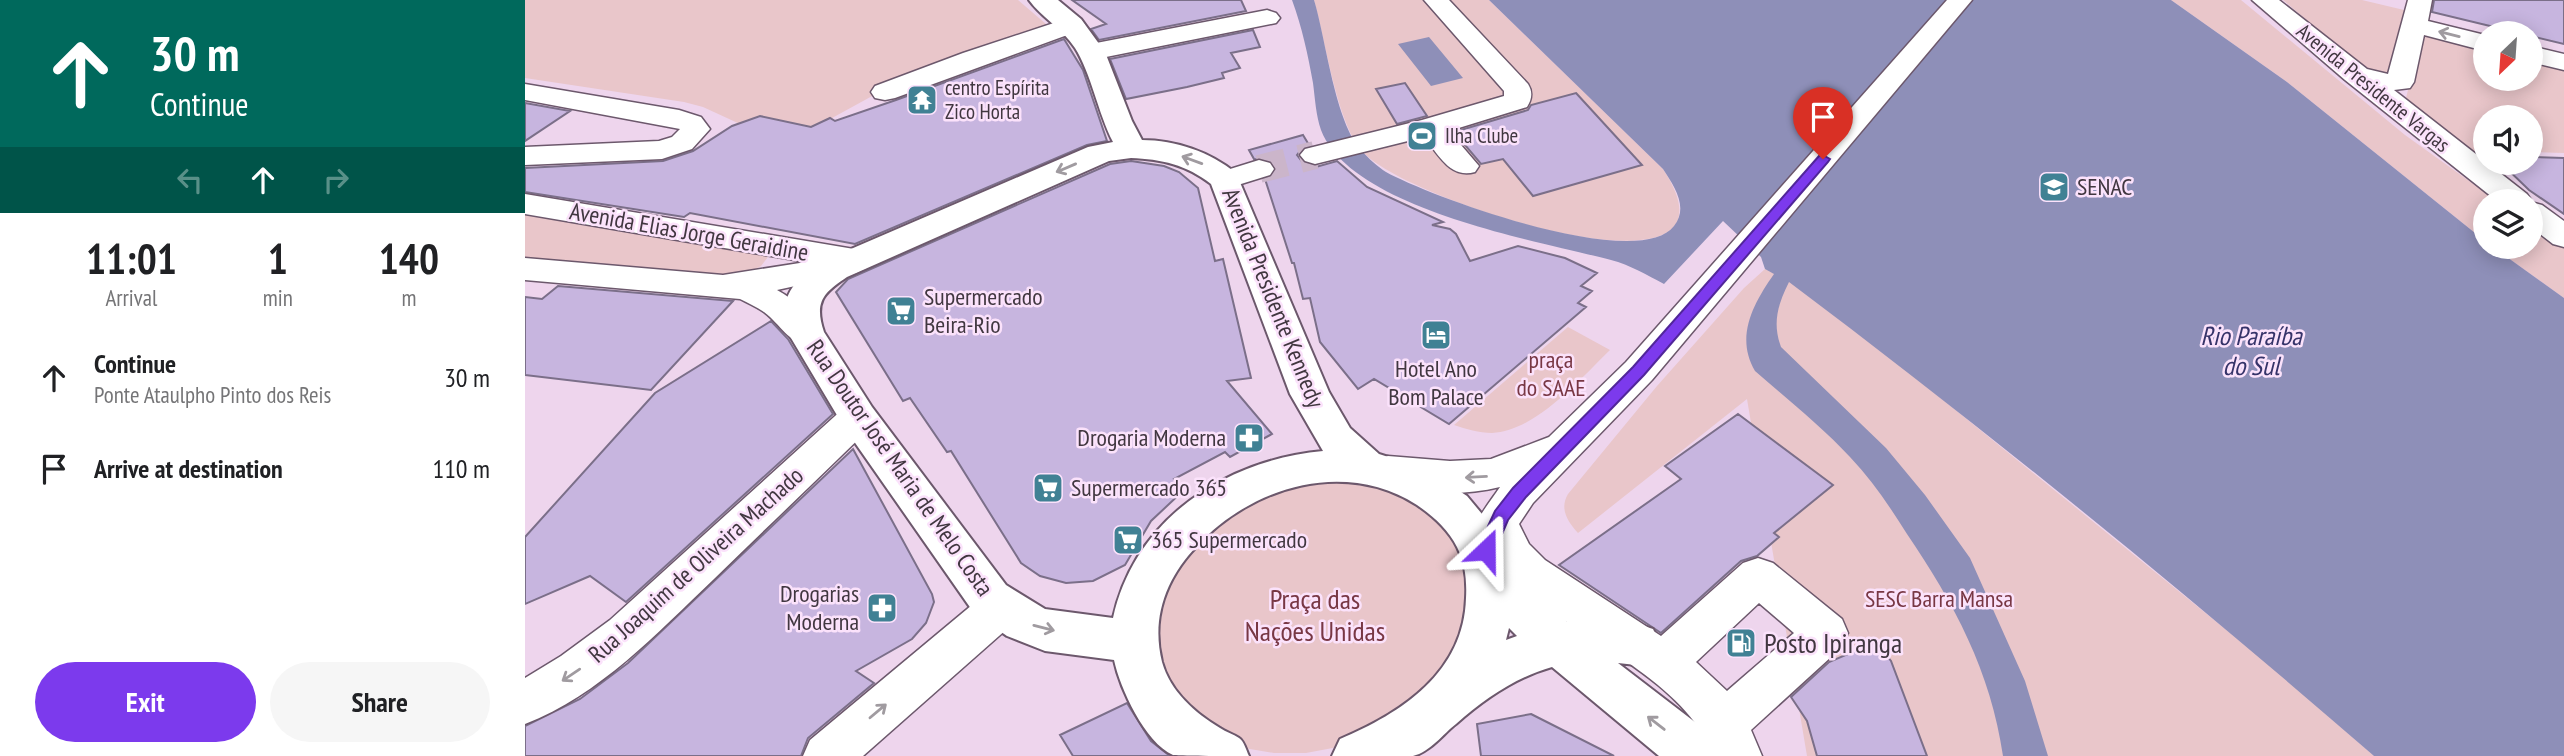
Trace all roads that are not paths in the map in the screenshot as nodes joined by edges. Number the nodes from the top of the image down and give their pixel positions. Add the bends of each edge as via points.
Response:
1 (1042, 0) edge
2 (1960, 0) edge
3 (2263, 0) edge
4 (1436, 1) edge
5 (2417, 13) edge
6 (1267, 18) dead end
7 (1072, 25) junction
8 (2473, 38) edge
9 (1091, 52) junction
10 (2543, 57) edge
11 (2564, 62) edge
12 (2354, 74) junction
13 (525, 92) edge
14 (885, 92) dead end
15 (1431, 127) junction
16 (687, 140) joint
17 (1131, 147) junction
18 (1315, 155) tunnel mouth
19 (525, 156) edge
20 (1464, 166) dead end
21 (1259, 169) tunnel mouth
22 (1225, 180) junction
23 (2501, 189) edge
24 (525, 204) edge
25 (2543, 221) edge
26 (2564, 237) edge
27 (849, 262) junction
28 (525, 269) edge
29 (703, 283) junction
30 (806, 333) junction
31 (858, 417) junction
32 (1582, 431) junction
33 (1372, 468) junction
34 (1492, 542) junction
35 (1000, 608) junction
36 (1135, 642) junction
37 (1557, 643) junction
38 (1649, 654) junction
39 (525, 702) edge
40 (1444, 702) junction
41 (1720, 746) edge
42 (827, 756) edge
43 (1223, 756) edge
44 (1358, 756) edge

1 - 7 main road
2 - 32 street
3 - 12 street, Avenida Presidente Vargas
4 - 15 street via 1520,94 1511,104
8 -> 5 street
5 - 12 street via 2400,82
6 - 9 street
7 - 9 main road
7 - 14 street
9 - 17 main road
10 - 11 street
12 - 23 street, Avenida Presidente Vargas
13 - 16 street via 679,119 695,127
15 - 18 street
15 - 20 street
16 - 19 street via 655,150
22 -> 17 main road, Avenida Presidente Kennedy via 1197,162
17 -> 27 main road, Rua Doutor José Maria de Melo Costa via 1098,154
21 - 22 street
22 - 33 main road, Avenida Presidente Kennedy via 1310,394 1336,439
24 - 27 street, Avenida Elias Jorge Geraidine
25 - 26 street
27 - 29 street via 785,278
27 - 30 main road, Rua Doutor José Maria de Melo Costa via 815,282 806,293 801,310
28 - 29 street
29 - 30 street via 756,291
30 - 31 main road, Rua Doutor José Maria de Melo Costa
31 - 35 main road, Rua Doutor José Maria de Melo Costa via 978,586
31 -> 39 street, Rua Joaquim de Oliveira Machado via 626,634 588,664
32 -> 33 street via 1515,470 1485,477 1430,477
32 - 34 street via 1520,492
33 - 34 main road via 1434,493 1473,533
33 - 36 main road via 1308,467 1279,474 1250,484 1198,516 1176,537 1145,586
34 - 37 main road via 1508,595
34 - 38 street via 1506,542 1531,573
34 - 40 main road via 1488,624 1473,664
35 -> 36 main road, Rua Doutor José Maria de Melo Costa via 1045,629
42 -> 35 street
36 - 43 main road via 1150,696 1168,720 1191,740
37 - 38 main road via 1594,639
37 - 40 main road via 1505,663
41 -> 37 main road
38 - 41 street via 1710,706
38 - 41 street via 1758,576 1826,633
40 - 44 main road via 1389,743

